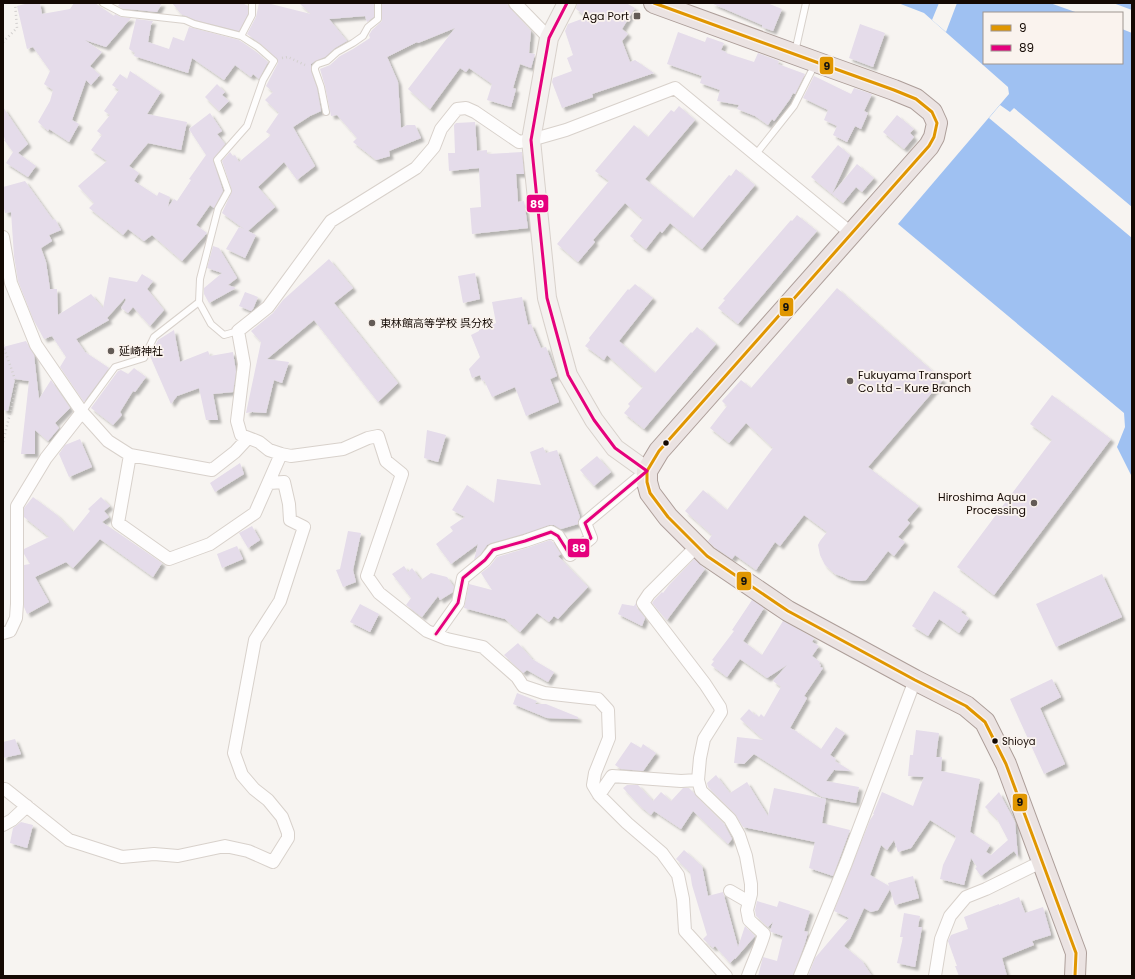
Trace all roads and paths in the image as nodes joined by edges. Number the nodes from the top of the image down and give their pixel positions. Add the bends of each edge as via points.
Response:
1 (15, 3) edge
2 (103, 3) edge
3 (252, 3) edge
4 (378, 3) edge
5 (516, 3) edge
6 (567, 3) edge
7 (654, 3) edge
8 (806, 3) edge
9 (241, 36) junction
10 (548, 38) junction
11 (3, 42) edge
12 (795, 54) junction
13 (274, 61) junction
14 (816, 62) junction
15 (315, 70) junction
16 (326, 112) dead end
17 (531, 140) junction
18 (756, 154) junction
19 (852, 234) junction
20 (3, 236) edge
21 (199, 302) junction
22 (238, 331) junction
23 (3, 345) edge
24 (82, 412) junction
25 (248, 438) junction
26 (3, 442) edge
27 (281, 454) junction
28 (130, 455) junction
29 (647, 471) junction
30 (268, 483) junction
31 (697, 546) junction
32 (3, 633) edge
33 (436, 634) junction
34 (915, 680) junction
35 (698, 780) junction
36 (5, 789) dead end
37 (599, 795) junction
38 (27, 806) junction
39 (3, 825) edge
40 (1043, 861) junction
41 (730, 891) dead end
42 (749, 902) junction
43 (726, 976) edge
44 (748, 976) edge
45 (800, 976) edge
46 (935, 976) edge
47 (1075, 976) edge

1 - 11 path via 17,28
2 - 9 lane via 122,13 184,20
3 - 9 lane via 252,15
4 - 15 lane via 378,19 368,27 363,36 327,61 318,64
5 - 10 street
6 - 10 street
7 - 12 main road
8 - 12 lane
9 - 13 lane
10 - 17 street
12 - 14 main road
13 - 15 path via 288,57
13 - 21 lane via 263,80 247,126 217,160 228,191 218,209 200,279
14 - 18 lane via 794,106
14 - 19 main road via 916,99 932,112 937,123 934,137 928,146
15 - 16 lane
17 - 18 street via 566,130 676,88
17 - 22 street via 519,142 474,112 466,108 457,109 441,129 434,147 416,168 331,221 268,307
17 - 29 street via 547,298 568,375 594,420 615,448
18 - 19 street
19 - 29 main road via 659,450
20 - 24 street via 11,283 36,345
21 - 22 lane via 211,324 224,335
21 - 24 lane via 154,337 144,358 115,367
22 - 25 street via 244,364 237,421 241,435
23 - 26 path via 17,385
24 - 28 street via 108,441
24 - 32 street via 46,458 17,506 18,604 16,618 10,631
25 - 27 street
25 - 28 street via 212,470
27 - 30 street
27 - 33 street via 291,456 343,449 378,436 386,461 402,474 367,576 379,593 427,630
28 - 30 street via 118,523 169,559 210,544 255,513
29 - 31 main road via 650,493 668,517
29 - 33 street via 585,523 591,538 570,555 558,536 552,532 493,550 463,578 458,603
30 - 38 street via 284,482 290,520 304,527 280,601 255,640 234,753 242,775 282,817 288,833 288,838 273,862 248,851 225,846 178,856 154,854 122,857 69,840
31 - 34 main road via 707,556 788,610
31 - 35 street via 643,602 720,707 721,712 704,739
33 - 37 street via 483,647 524,686 544,693 598,699 608,710 609,738 595,773 593,785
34 - 40 main road via 966,706 985,722 1006,764
34 - 45 street
35 - 37 street via 612,776
35 - 42 street via 702,791 730,819 739,835 751,884
36 - 38 street
37 - 43 street via 662,852 678,875 685,931
38 - 39 street
40 - 46 street via 966,897 950,916 941,939
40 - 47 main road via 1076,953
41 - 42 street
42 - 44 street via 749,920 764,934

